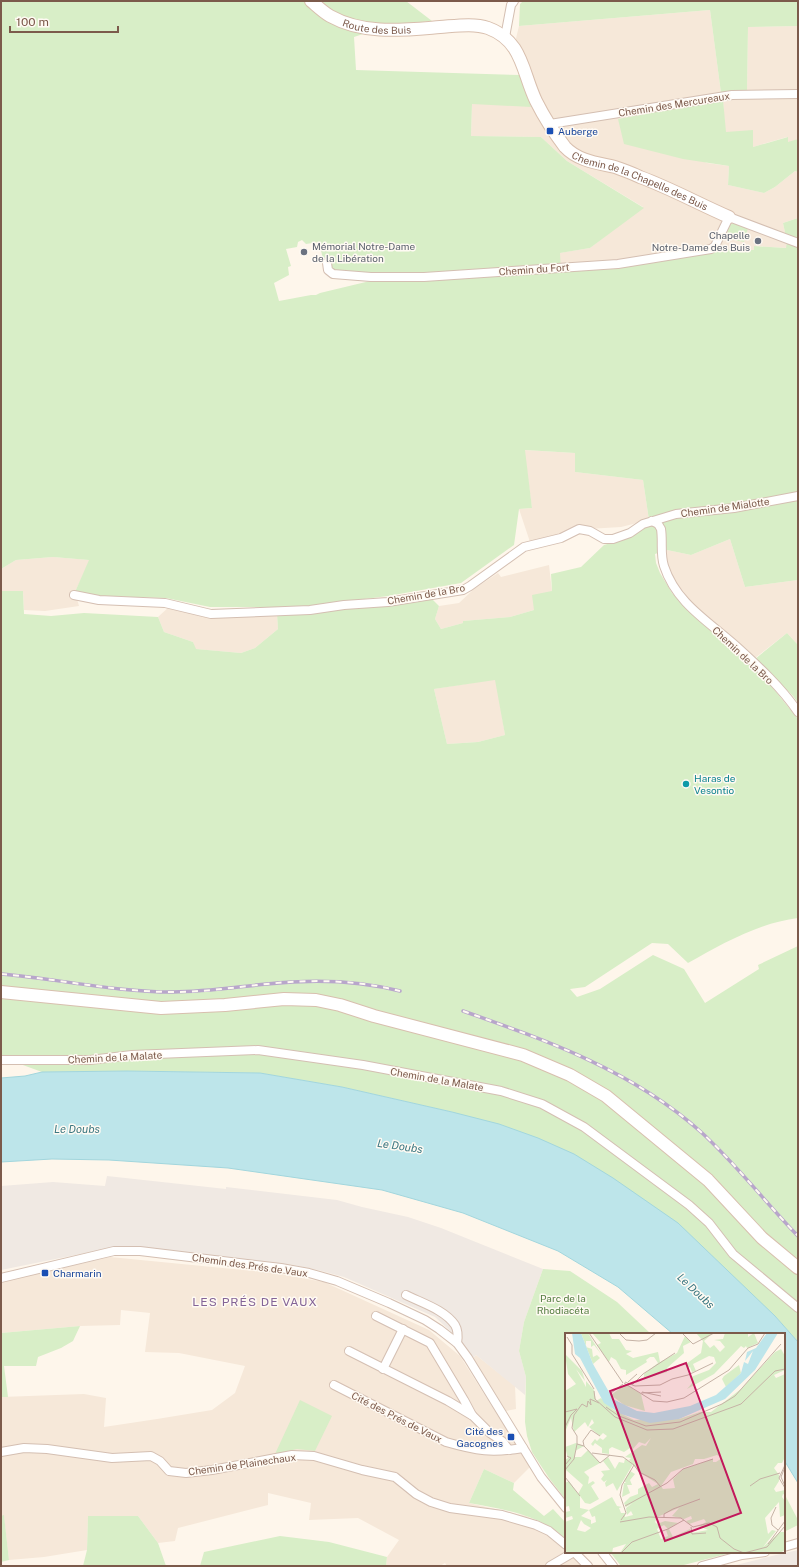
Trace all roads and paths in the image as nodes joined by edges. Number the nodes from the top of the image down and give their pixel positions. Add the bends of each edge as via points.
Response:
1 (311, 1) edge
2 (514, 1) edge
3 (449, 26) joint
4 (505, 37) junction
5 (798, 94) edge
6 (550, 124) junction
7 (729, 217) junction
8 (798, 243) edge
9 (327, 263) dead end
10 (798, 496) edge
11 (652, 521) junction
12 (74, 595) dead end
13 (798, 712) edge
14 (1, 992) edge
15 (1, 1060) edge
16 (798, 1268) edge
17 (1, 1278) edge
18 (406, 1295) dead end
19 (798, 1308) edge
20 (376, 1316) dead end
21 (403, 1329) junction
22 (457, 1343) junction
23 (349, 1351) dead end
24 (383, 1368) junction
25 (334, 1385) dead end
26 (473, 1416) junction
27 (523, 1448) junction
28 (509, 1450) junction
29 (1, 1452) edge
30 (565, 1507) edge
31 (798, 1543) edge
32 (565, 1544) edge
33 (785, 1547) edge
34 (572, 1553) edge
35 (575, 1553) edge
36 (603, 1553) edge
37 (757, 1553) edge
38 (550, 1566) edge
39 (588, 1566) edge
40 (613, 1566) edge
41 (702, 1566) edge

1 - 3 main road, Route des Buis via 329,16 367,28 393,31
2 - 4 street
3 - 4 main road, Chemin de la Chapelle des Buis via 487,28
4 - 6 main road, Chemin de la Chapelle des Buis via 517,52 536,100
5 - 6 street, Chemin des Mercureaux via 732,95
6 - 7 main road, Chemin de la Chapelle des Buis via 565,147 574,154 590,162 640,176
7 - 8 street, Chemin de la Chapelle des Buis
7 - 9 street, Chemin du Fort via 715,246 711,249 618,264 424,277 371,277 333,274 328,270
10 - 11 street, Chemin de Mialotte via 734,508 676,514
11 - 12 street, Chemin de la Bro via 614,539 604,539 590,531 579,529 561,538 524,548 464,590 388,602 310,610 211,614 165,603 99,600
11 - 13 street, Chemin de la Bro via 661,529 664,564 681,598 767,675
14 - 16 main road via 161,1008 284,999 316,1000 523,1055 570,1075 606,1096 708,1180 762,1238
15 - 19 street, Chemin de la Malate via 90,1060 132,1055 258,1050 363,1065 502,1090 542,1104 584,1127 689,1205 709,1223 733,1254
17 - 22 street, Chemin des Prés de Vaux via 114,1252 140,1251 281,1268 337,1281 389,1302 425,1320
18 - 22 street via 446,1315 455,1325
20 - 21 street
21 - 24 street
21 - 26 street via 430,1343
22 - 27 street, Chemin des Prés de Vaux
23 - 24 street
24 - 26 street
25 - 28 street, Cité des Prés de Vaux via 446,1442 484,1451
26 - 28 street
27 - 28 street, Cité des Prés de Vaux
27 - 30 street, Chemin des Prés de Vaux via 541,1477
29 - 32 street, Chemin de Plainechaux via 24,1448 112,1458 152,1456 170,1471 186,1473 292,1455 314,1456 395,1477 416,1494 450,1508 502,1515 536,1525 549,1531
31 - 33 street
34 - 38 street
35 - 39 street
36 - 40 street
37 - 41 street

